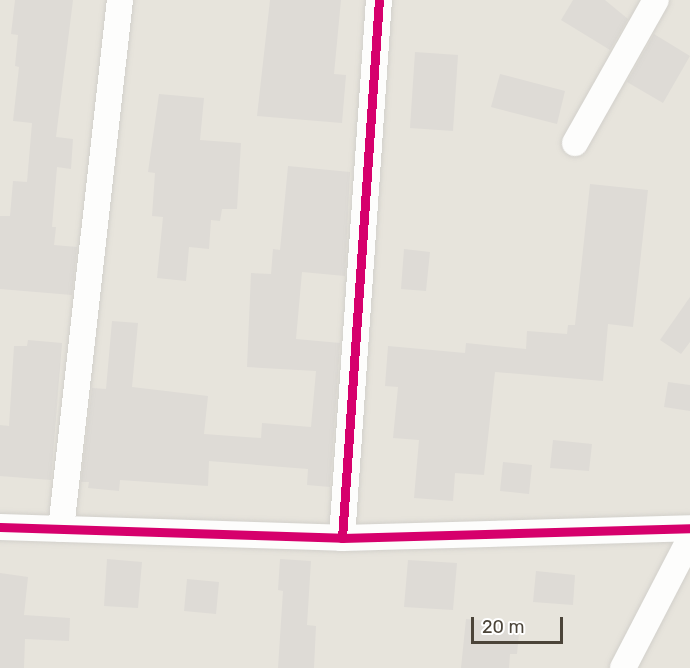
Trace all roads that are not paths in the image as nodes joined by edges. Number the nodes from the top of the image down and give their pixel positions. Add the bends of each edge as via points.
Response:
1 (120, 0) edge
2 (379, 0) edge
3 (656, 0) edge
4 (575, 143) dead end
5 (0, 527) edge
6 (690, 528) edge
7 (61, 529) junction
8 (342, 538) junction
9 (690, 538) edge
10 (623, 668) edge

1 - 7 street
2 - 8 street
3 - 4 street
5 - 7 street
6 - 8 street
7 - 8 street
9 - 10 street

